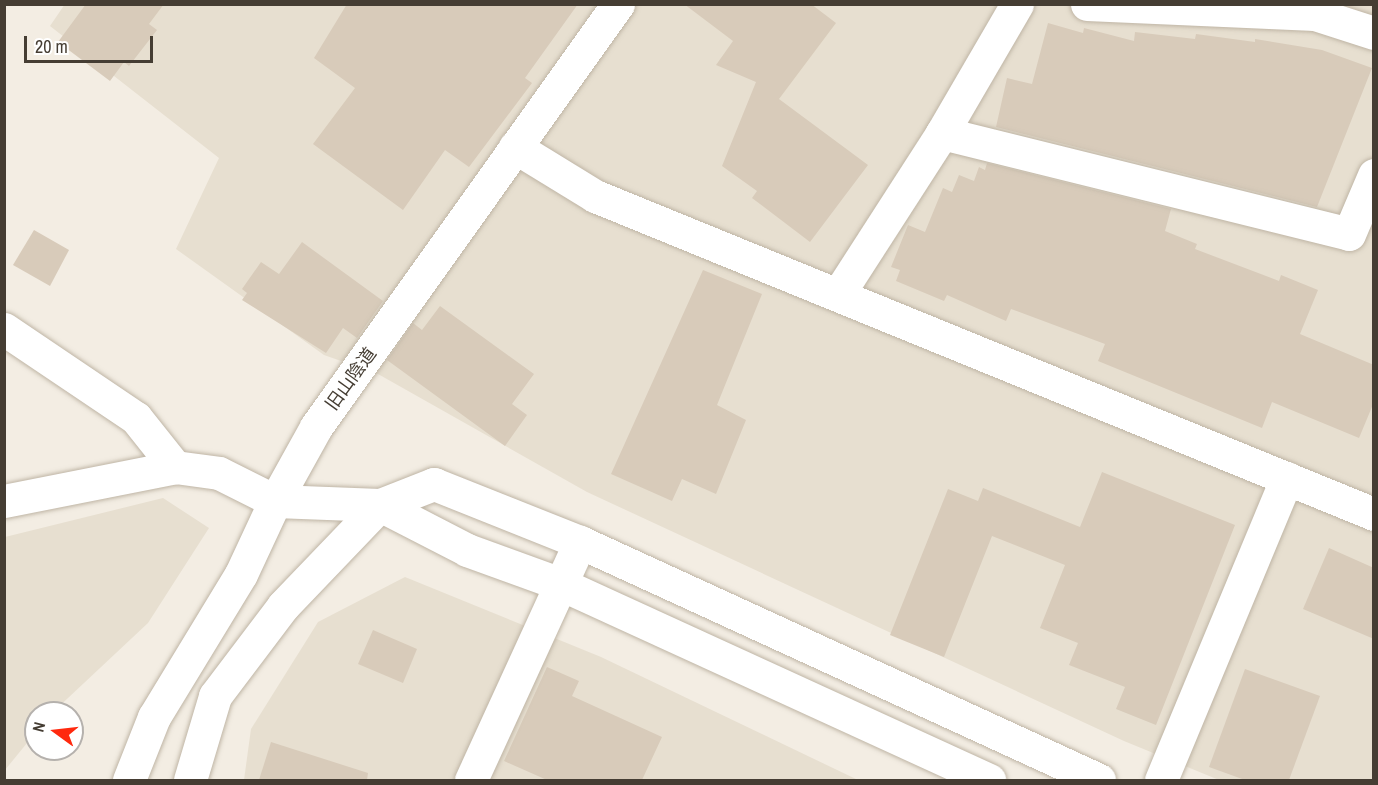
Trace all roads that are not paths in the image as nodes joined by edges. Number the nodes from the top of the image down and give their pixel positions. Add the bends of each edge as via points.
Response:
1 (618, 4) edge
2 (1017, 4) edge
3 (1087, 4) edge
4 (1374, 33) edge
5 (942, 133) junction
6 (515, 147) junction
7 (1374, 175) edge
8 (839, 293) junction
9 (4, 329) edge
10 (175, 466) junction
11 (1287, 478) junction
12 (4, 501) edge
13 (275, 501) junction
14 (380, 505) junction
15 (1374, 514) edge
16 (580, 542) junction
17 (561, 584) junction
18 (129, 780) edge
19 (190, 780) edge
20 (471, 780) edge
21 (988, 780) edge
22 (1100, 780) edge
23 (1161, 780) edge

1 - 6 street, 旧山陰道
2 - 5 street
3 - 4 street via 1315,14
5 - 7 street via 1349,234
5 - 8 street
6 - 8 street via 595,196
6 - 13 street, 旧山陰道 via 316,427
8 - 11 street
9 - 10 street via 136,418
10 - 12 street
10 - 13 street via 219,473
11 - 15 street
11 - 23 street
13 - 14 street
13 - 18 street, 旧山陰道 via 241,574 154,717
14 - 16 street via 434,484
14 - 17 street via 467,550
14 - 19 street via 283,606 215,696
16 - 17 street
16 - 22 street
17 - 20 street
17 - 21 street

